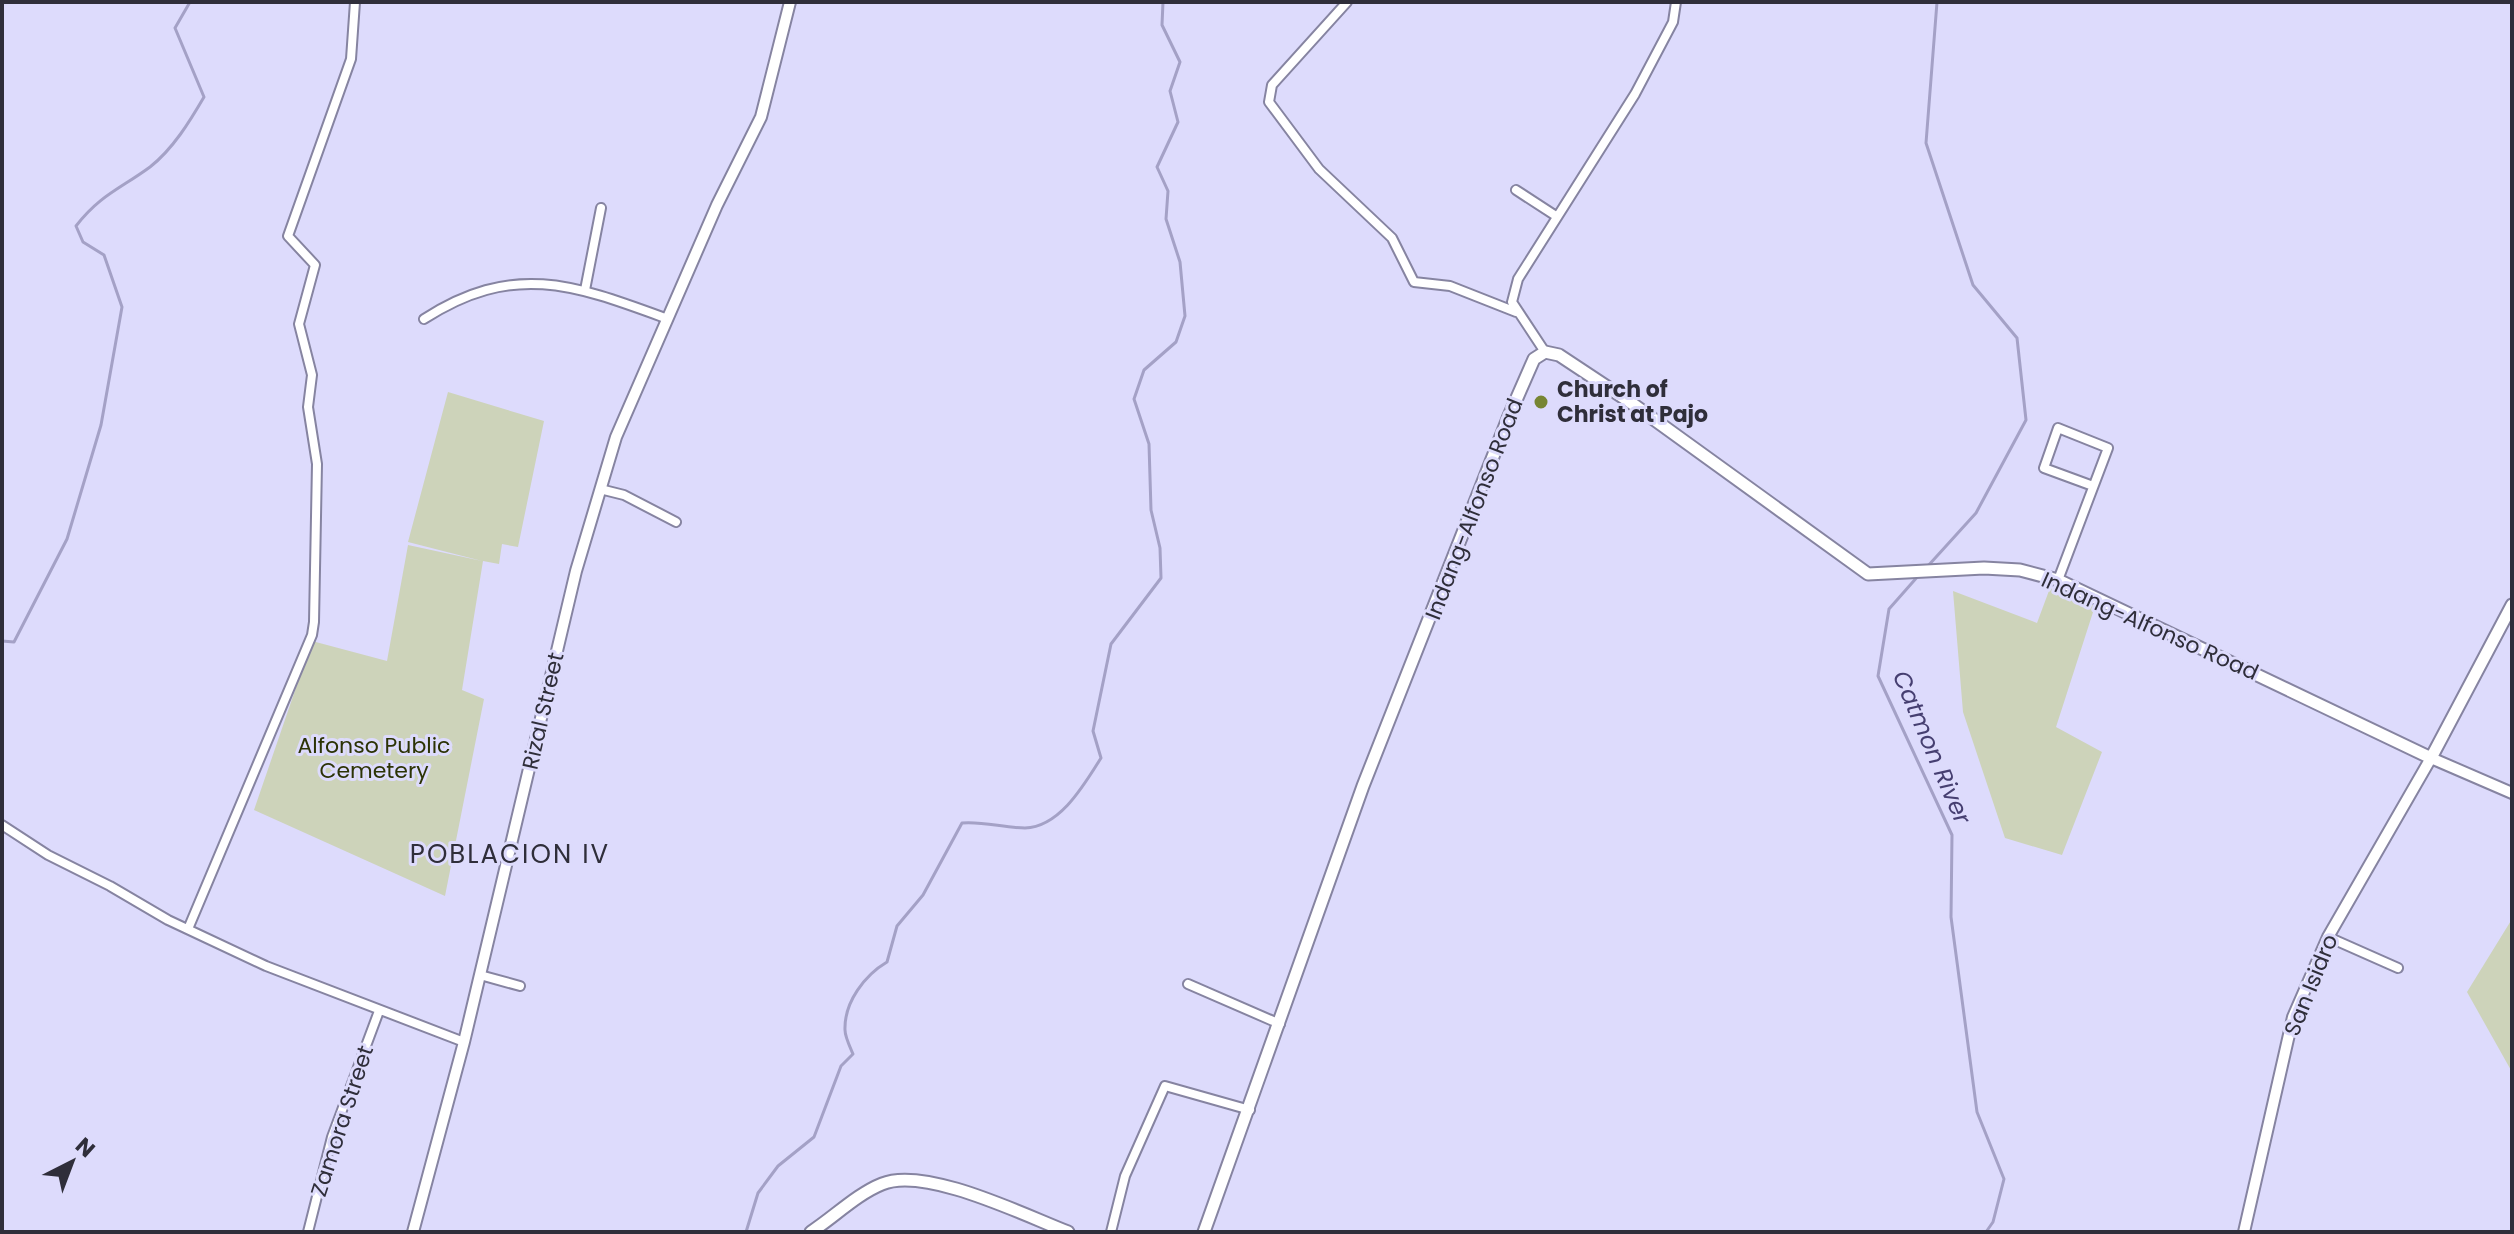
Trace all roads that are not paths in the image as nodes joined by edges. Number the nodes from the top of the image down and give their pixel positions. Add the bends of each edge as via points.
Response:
1 (355, 2) edge
2 (790, 2) edge
3 (1347, 2) edge
4 (1676, 2) edge
5 (1516, 190) dead end
6 (601, 208) dead end
7 (1556, 216) junction
8 (585, 290) junction
9 (1516, 312) junction
10 (424, 319) dead end
11 (668, 319) junction
12 (1545, 352) junction
13 (2093, 486) junction
14 (600, 489) junction
15 (676, 522) dead end
16 (2058, 580) junction
17 (2512, 605) edge
18 (2431, 758) junction
19 (2512, 793) edge
20 (2, 825) edge
21 (188, 929) junction
22 (2328, 937) junction
23 (2398, 968) dead end
24 (480, 975) junction
25 (1188, 984) dead end
26 (520, 986) dead end
27 (379, 1011) junction
28 (1280, 1024) junction
29 (464, 1042) junction
30 (1250, 1110) junction
31 (308, 1232) edge
32 (413, 1232) edge
33 (811, 1232) edge
34 (1068, 1232) edge
35 (1111, 1232) edge
36 (1204, 1232) edge
37 (2244, 1232) edge

1 - 21 street via 351,59 288,236 315,265 299,324 312,375 308,407 317,464 312,635
2 - 11 street, Rizal Street via 761,117
3 - 9 street via 1272,85 1269,102 1319,169 1392,238 1414,282 1450,286
4 - 7 street via 1673,22 1635,94
5 - 7 street
6 - 8 street
7 - 9 street via 1518,279 1512,302
8 - 10 street via 518,282 455,300
8 - 11 street
9 - 12 street
11 - 14 street, Rizal Street via 616,437
12 - 16 main road, Indang-Alfonso Road via 1559,355 1630,402 1852,565 1879,576 2020,570
12 - 28 main road, Indang-Alfonso Road via 1534,359 1509,416 1363,786
13 - 13 street via 2044,468 2058,428 2108,448
13 - 16 street
14 - 15 street via 624,495
14 - 24 street, Rizal Street via 565,612
16 - 18 main road, Indang-Alfonso Road
17 - 18 main road
18 - 19 street
18 - 22 street, San Isidro
20 - 21 street
21 - 27 street
22 - 23 street
22 - 37 street, San Isidro via 2293,1017
24 - 26 street
24 - 29 street, Rizal Street
25 - 28 street
27 - 29 street
27 - 31 street, Zamora Street via 332,1137
28 - 30 main road, Indang-Alfonso Road
29 - 32 street, Rizal Street
30 - 35 street via 1165,1086 1125,1176
30 - 36 main road, Indang-Alfonso Road
33 - 34 main road via 880,1184 901,1178 932,1181

